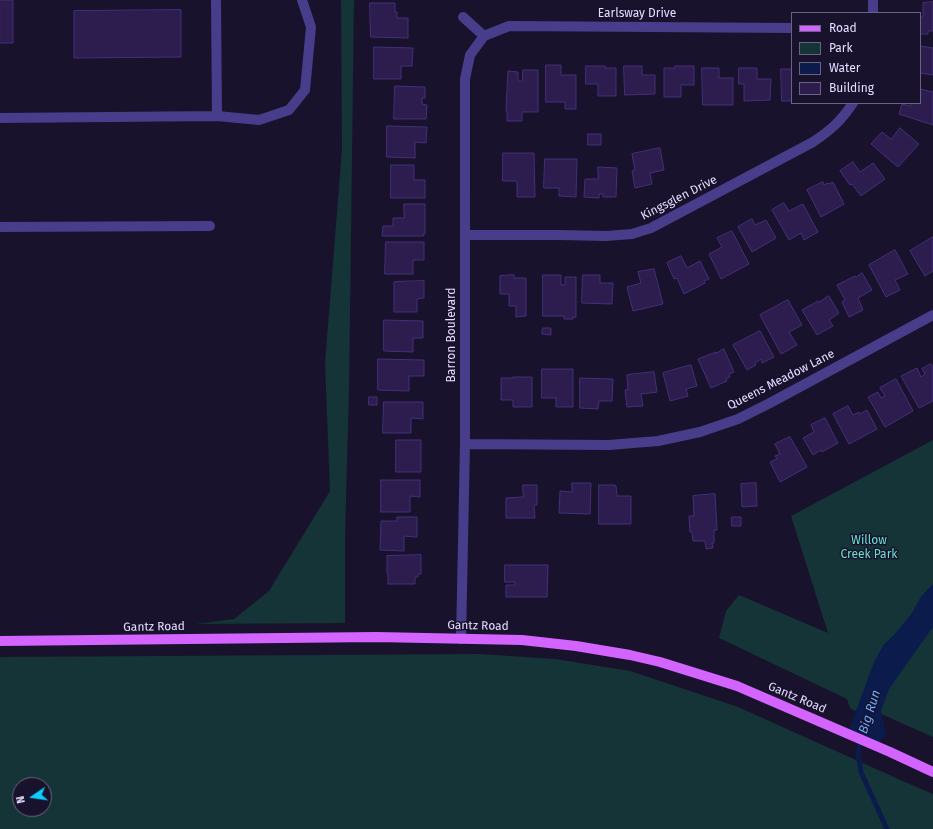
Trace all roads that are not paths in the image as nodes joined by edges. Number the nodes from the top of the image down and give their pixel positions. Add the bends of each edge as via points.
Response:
1 (216, 0) edge
2 (302, 0) edge
3 (873, 0) edge
4 (873, 12) edge
5 (463, 17) dead end
6 (791, 28) edge
7 (484, 36) junction
8 (852, 104) edge
9 (217, 116) junction
10 (0, 118) edge
11 (210, 226) dead end
12 (0, 227) edge
13 (465, 235) junction
14 (933, 315) edge
15 (465, 444) junction
16 (461, 639) junction
17 (0, 641) edge
18 (933, 772) edge

1 - 9 street
2 - 9 street via 311,27 305,90 289,110 259,120
3 - 4 street
5 - 7 street
6 - 7 street, Earlsway Drive via 509,26
7 - 13 street, Barron Boulevard via 470,55 465,79
8 - 13 street, Kingsglen Drive via 831,130 813,142 651,228 632,234 606,236
9 - 10 street
11 - 12 street
13 - 15 street, Barron Boulevard
14 - 15 street, Queens Meadow Lane via 770,403 738,419 700,432 658,441 609,445
15 - 16 street, Barron Boulevard
16 - 17 main road, Gantz Road
16 - 18 main road, Gantz Road via 522,640 576,646 660,662 737,686

